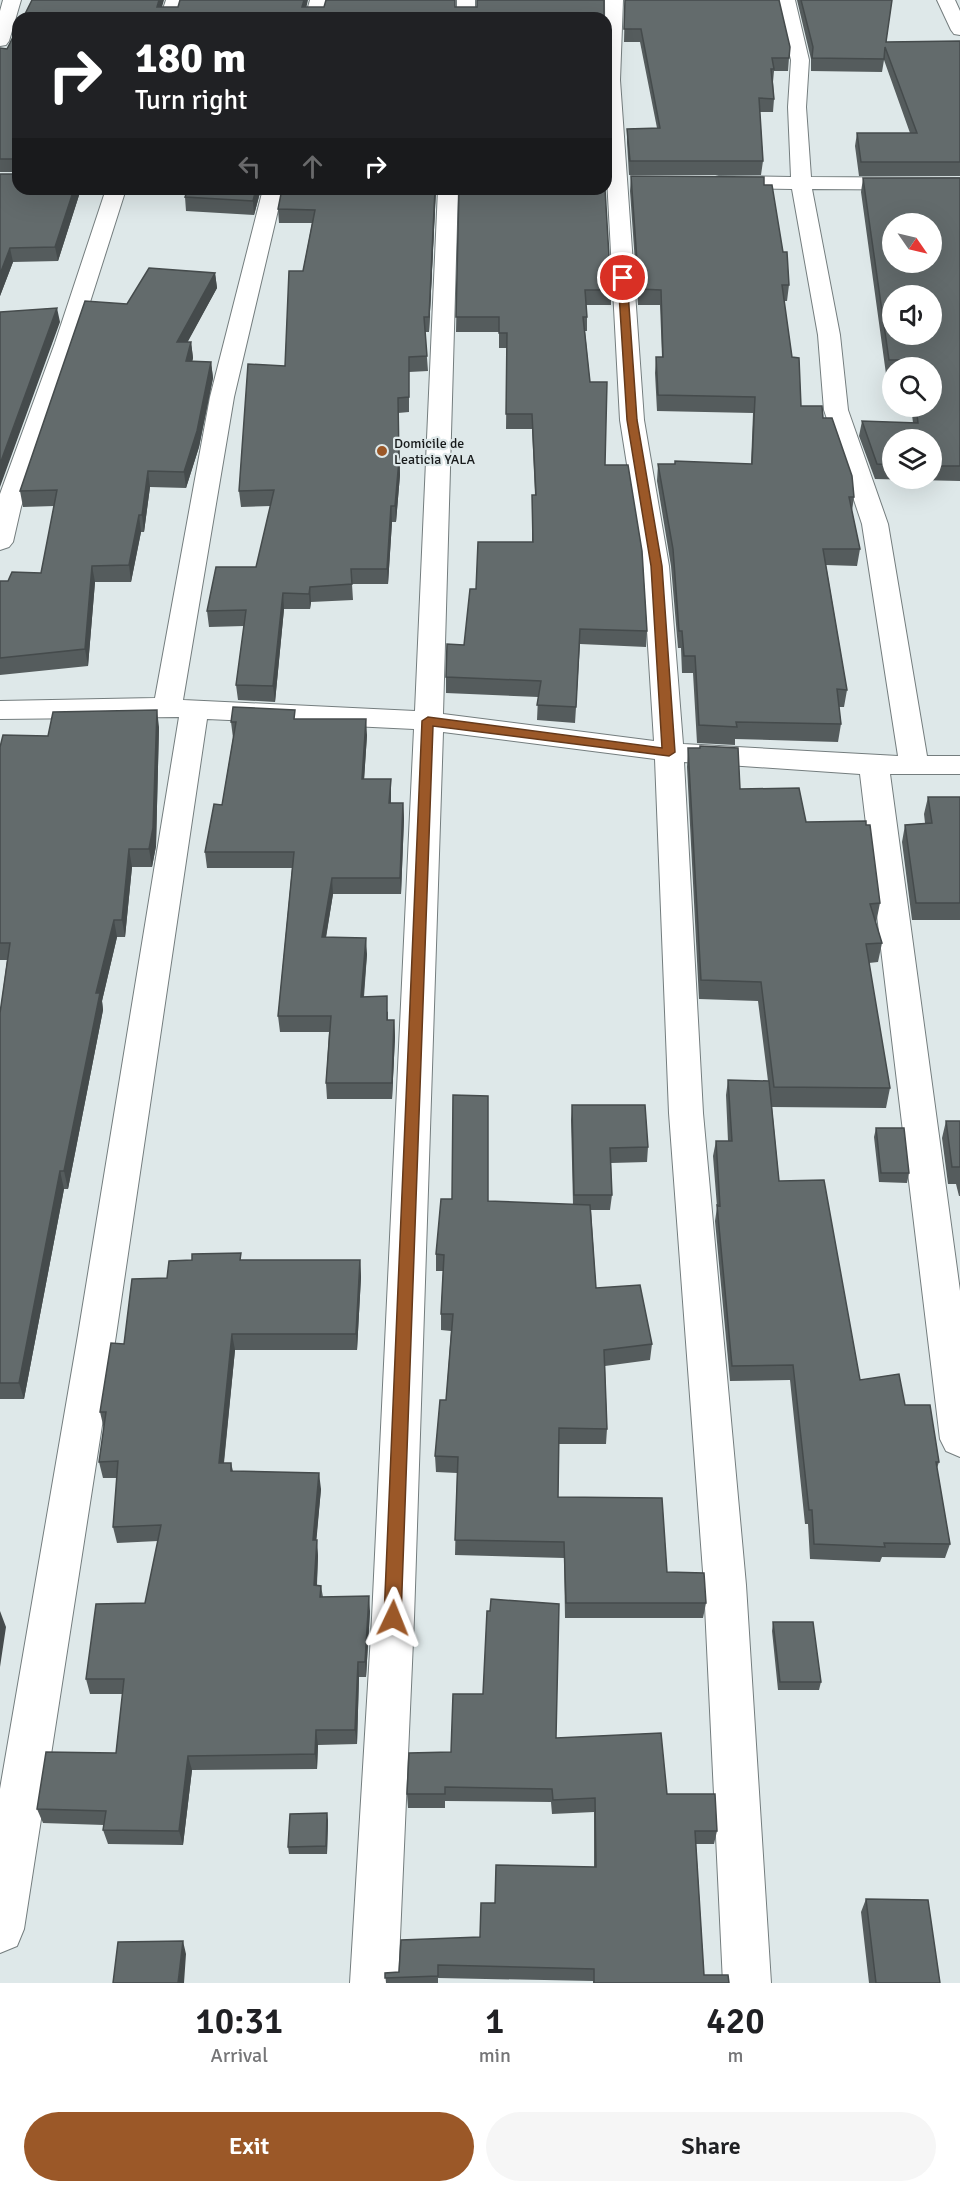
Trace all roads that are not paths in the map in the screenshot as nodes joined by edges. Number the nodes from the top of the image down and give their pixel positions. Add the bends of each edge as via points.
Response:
1 (12, 0) edge
2 (614, 0) edge
3 (786, 0) edge
4 (946, 0) edge
5 (960, 30) edge
6 (0, 41) edge
7 (612, 53) edge
8 (612, 91) edge
9 (701, 182) edge
10 (620, 183) edge
11 (801, 183) junction
12 (960, 184) edge
13 (114, 195) edge
14 (272, 195) edge
15 (448, 195) edge
16 (0, 542) edge
17 (181, 708) junction
18 (0, 710) edge
19 (428, 721) junction
20 (669, 752) junction
21 (914, 764) junction
22 (874, 765) junction
23 (960, 765) edge
24 (960, 1439) edge
25 (0, 1929) edge
26 (374, 1983) edge
27 (747, 1983) edge

1 - 6 street
2 - 7 street
3 - 11 street via 800,60 797,106
4 - 5 street
8 - 10 street
9 - 11 street
10 - 20 street via 632,420 656,566
11 - 12 street
11 - 21 street via 829,335 836,410 875,524
13 - 16 street via 8,507
14 - 17 street via 222,397
15 - 19 street
17 - 18 street
17 - 19 street
17 - 25 street via 97,1335
19 - 20 street
19 - 26 street via 393,1618
20 - 22 street
20 - 27 street via 686,1113 726,1585
21 - 22 street
21 - 23 street
22 - 24 street

